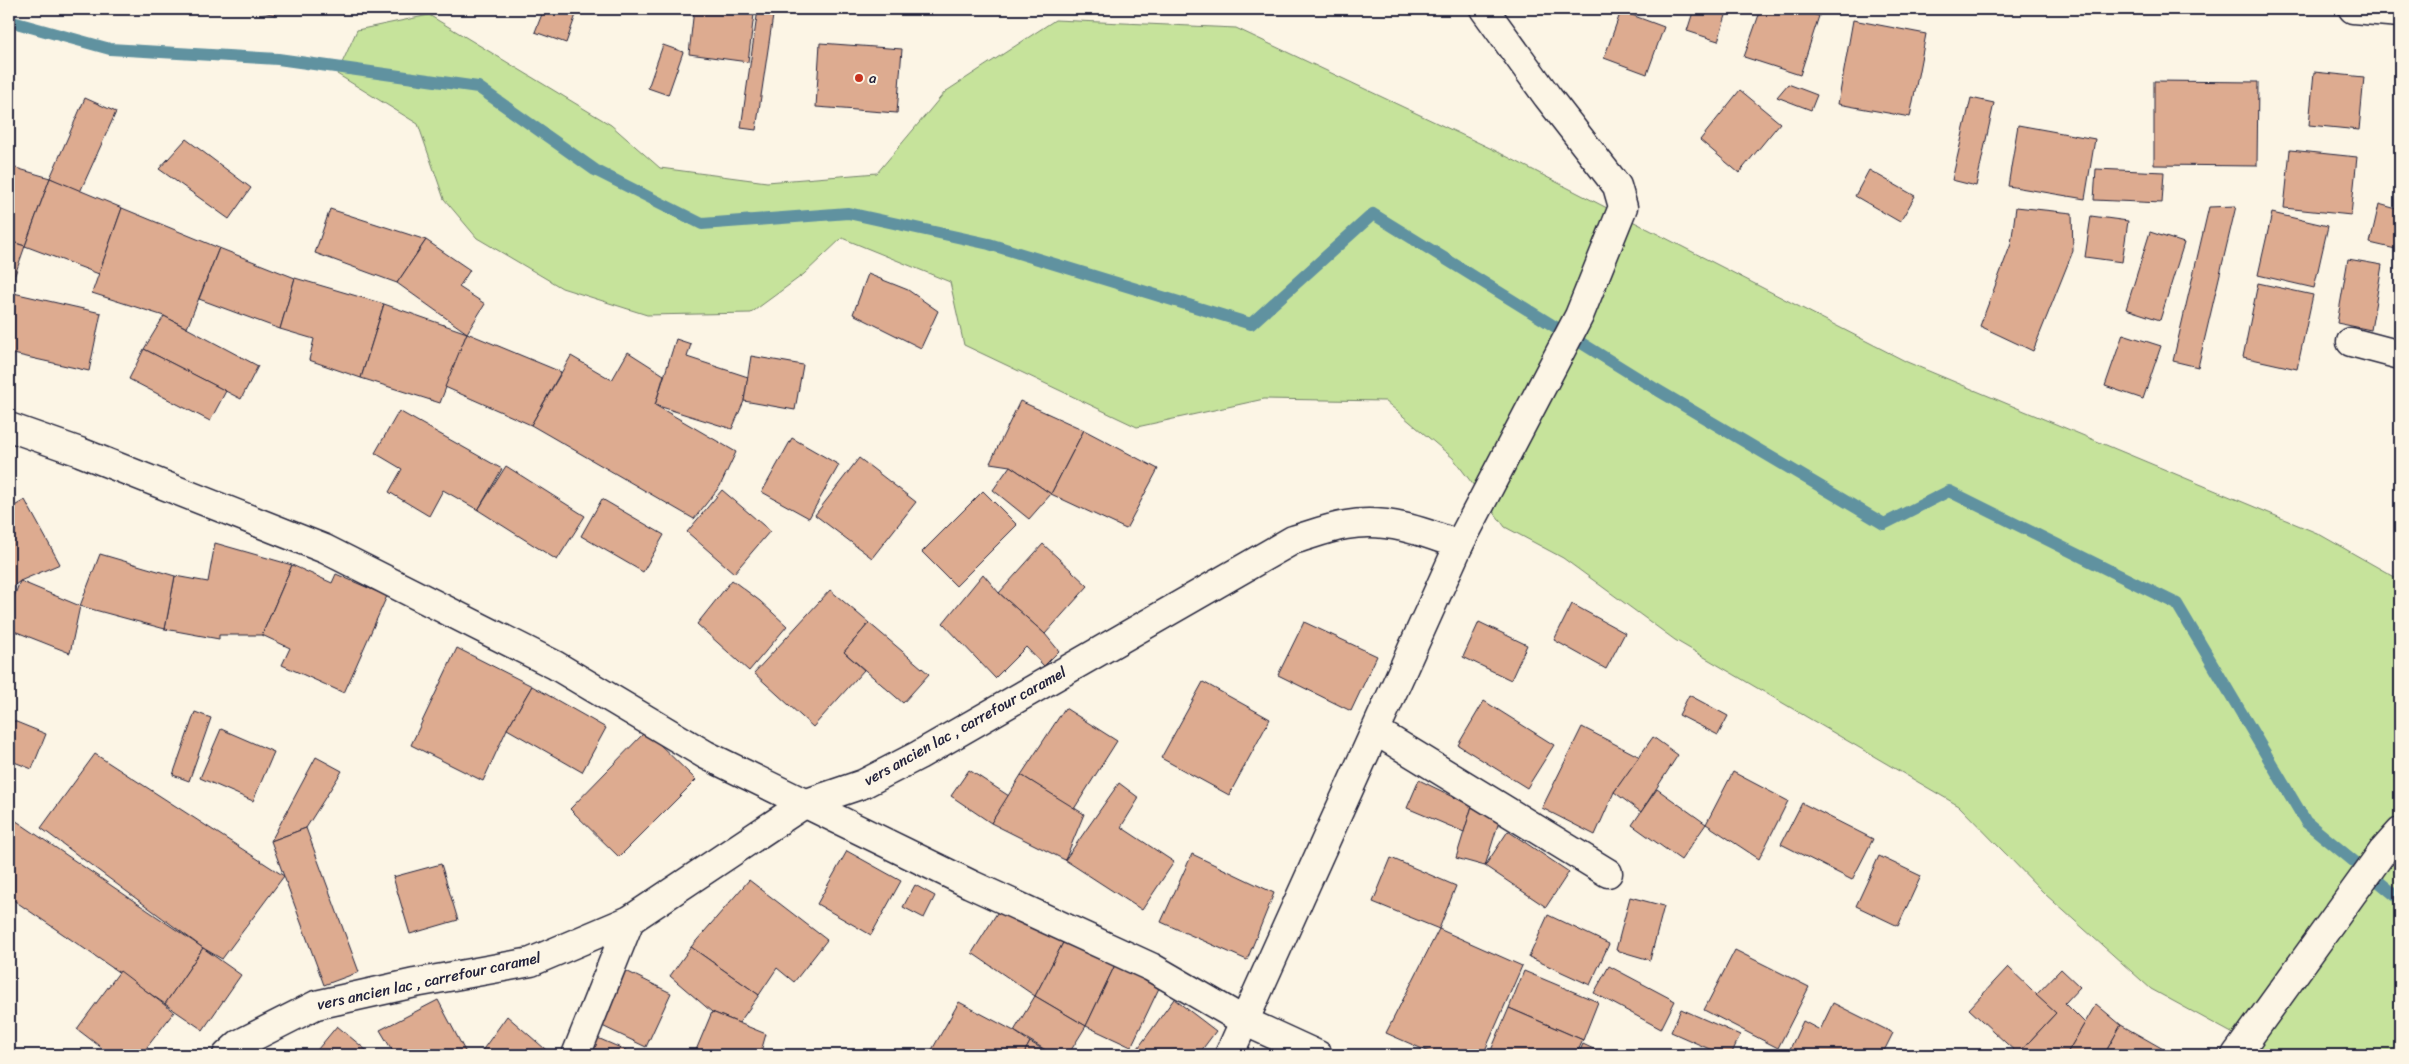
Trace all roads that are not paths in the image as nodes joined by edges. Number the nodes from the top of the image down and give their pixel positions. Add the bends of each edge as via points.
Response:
1 (1484, 9) edge
2 (2353, 9) edge
3 (2400, 13) edge
4 (2351, 342) dead end
5 (2400, 355) edge
6 (9, 428) edge
7 (1459, 545) junction
8 (1376, 731) junction
9 (804, 804) junction
10 (2400, 832) edge
11 (1608, 873) dead end
12 (630, 920) junction
13 (1246, 1022) junction
14 (227, 1055) edge
15 (576, 1055) edge
16 (1230, 1055) edge
17 (1318, 1055) edge
18 (2236, 1055) edge

1 - 7 street via 1546,96 1617,186 1623,207 1580,316
2 - 3 street
4 - 5 street
6 - 9 street via 80,452 325,549 555,665 706,755
7 - 8 street
7 - 9 street, vers ancien lac , carrefour caramel via 1421,531 1379,522 1345,525 1293,540 919,755 863,784
8 - 11 street
8 - 13 street
9 - 12 street, vers ancien lac , carrefour caramel
9 - 13 street via 1151,967
10 - 18 street
12 - 14 street, vers ancien lac , carrefour caramel via 531,962 316,1005 239,1044
12 - 15 street
13 - 16 street
13 - 17 street

